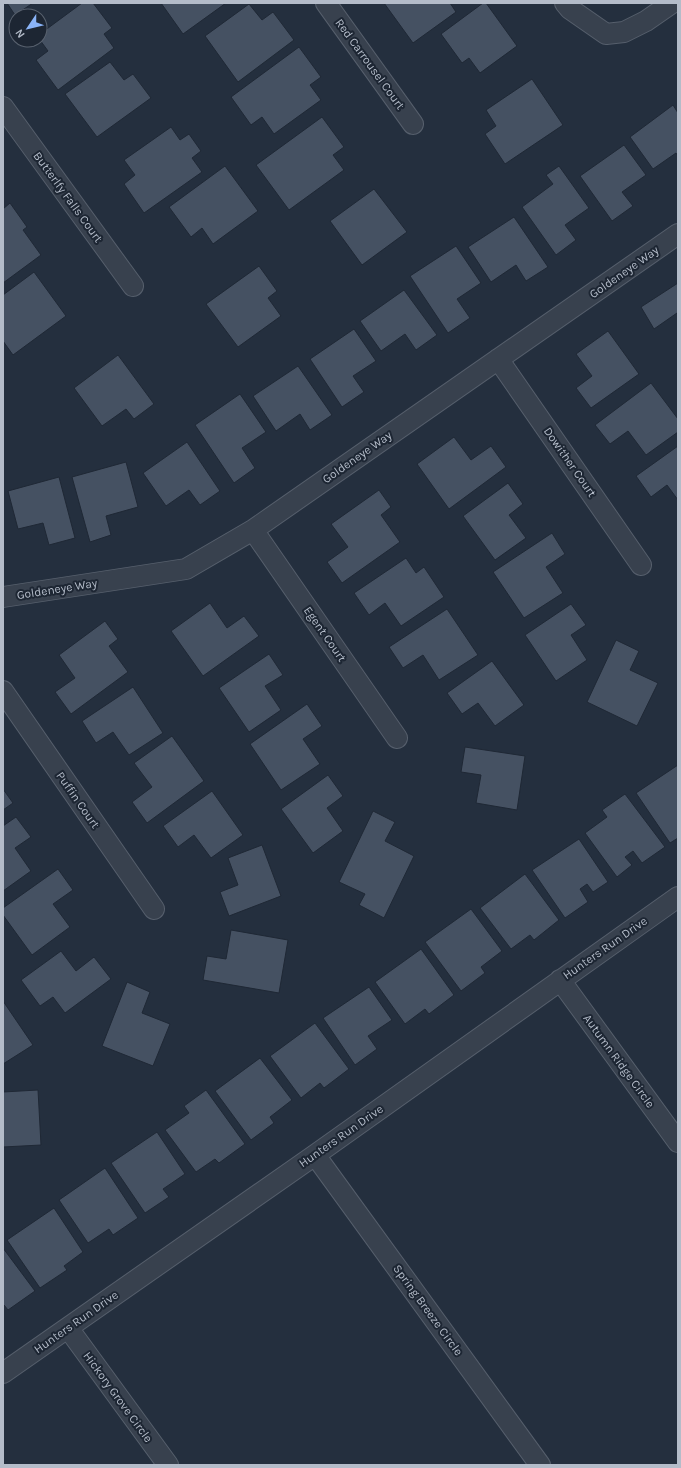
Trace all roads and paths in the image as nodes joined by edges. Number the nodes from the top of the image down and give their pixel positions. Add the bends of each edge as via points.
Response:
1 (326, 3) edge
2 (565, 3) edge
3 (672, 3) edge
4 (3, 107) edge
5 (413, 124) dead end
6 (678, 234) edge
7 (133, 286) dead end
8 (498, 359) junction
9 (253, 530) junction
10 (641, 565) dead end
11 (3, 597) edge
12 (3, 691) edge
13 (397, 738) dead end
14 (678, 897) edge
15 (154, 909) dead end
16 (560, 980) junction
17 (678, 1142) edge
18 (315, 1155) junction
19 (68, 1328) junction
20 (3, 1373) edge
21 (168, 1465) edge
22 (540, 1465) edge

1 - 5 street, Red Carrousel Court
2 - 3 street via 570,10 606,34 624,32
4 - 7 street, Butterlfy Falls Court
6 - 8 street, Goldeneye Way
8 - 9 street, Goldeneye Way
8 - 10 street, Dowither Court
9 - 11 street, Goldeneye Way via 186,569
9 - 13 street, Egent Court
12 - 15 street, Puffin Court
14 - 16 street, Hunters Run Drive
16 - 17 street, Autumn Ridge Circle
16 - 18 street, Hunters Run Drive
18 - 19 street, Hunters Run Drive
18 - 22 street, Spring Breeze Circle
19 - 20 street, Hunters Run Drive
19 - 21 street, Hickory Grove Circle

